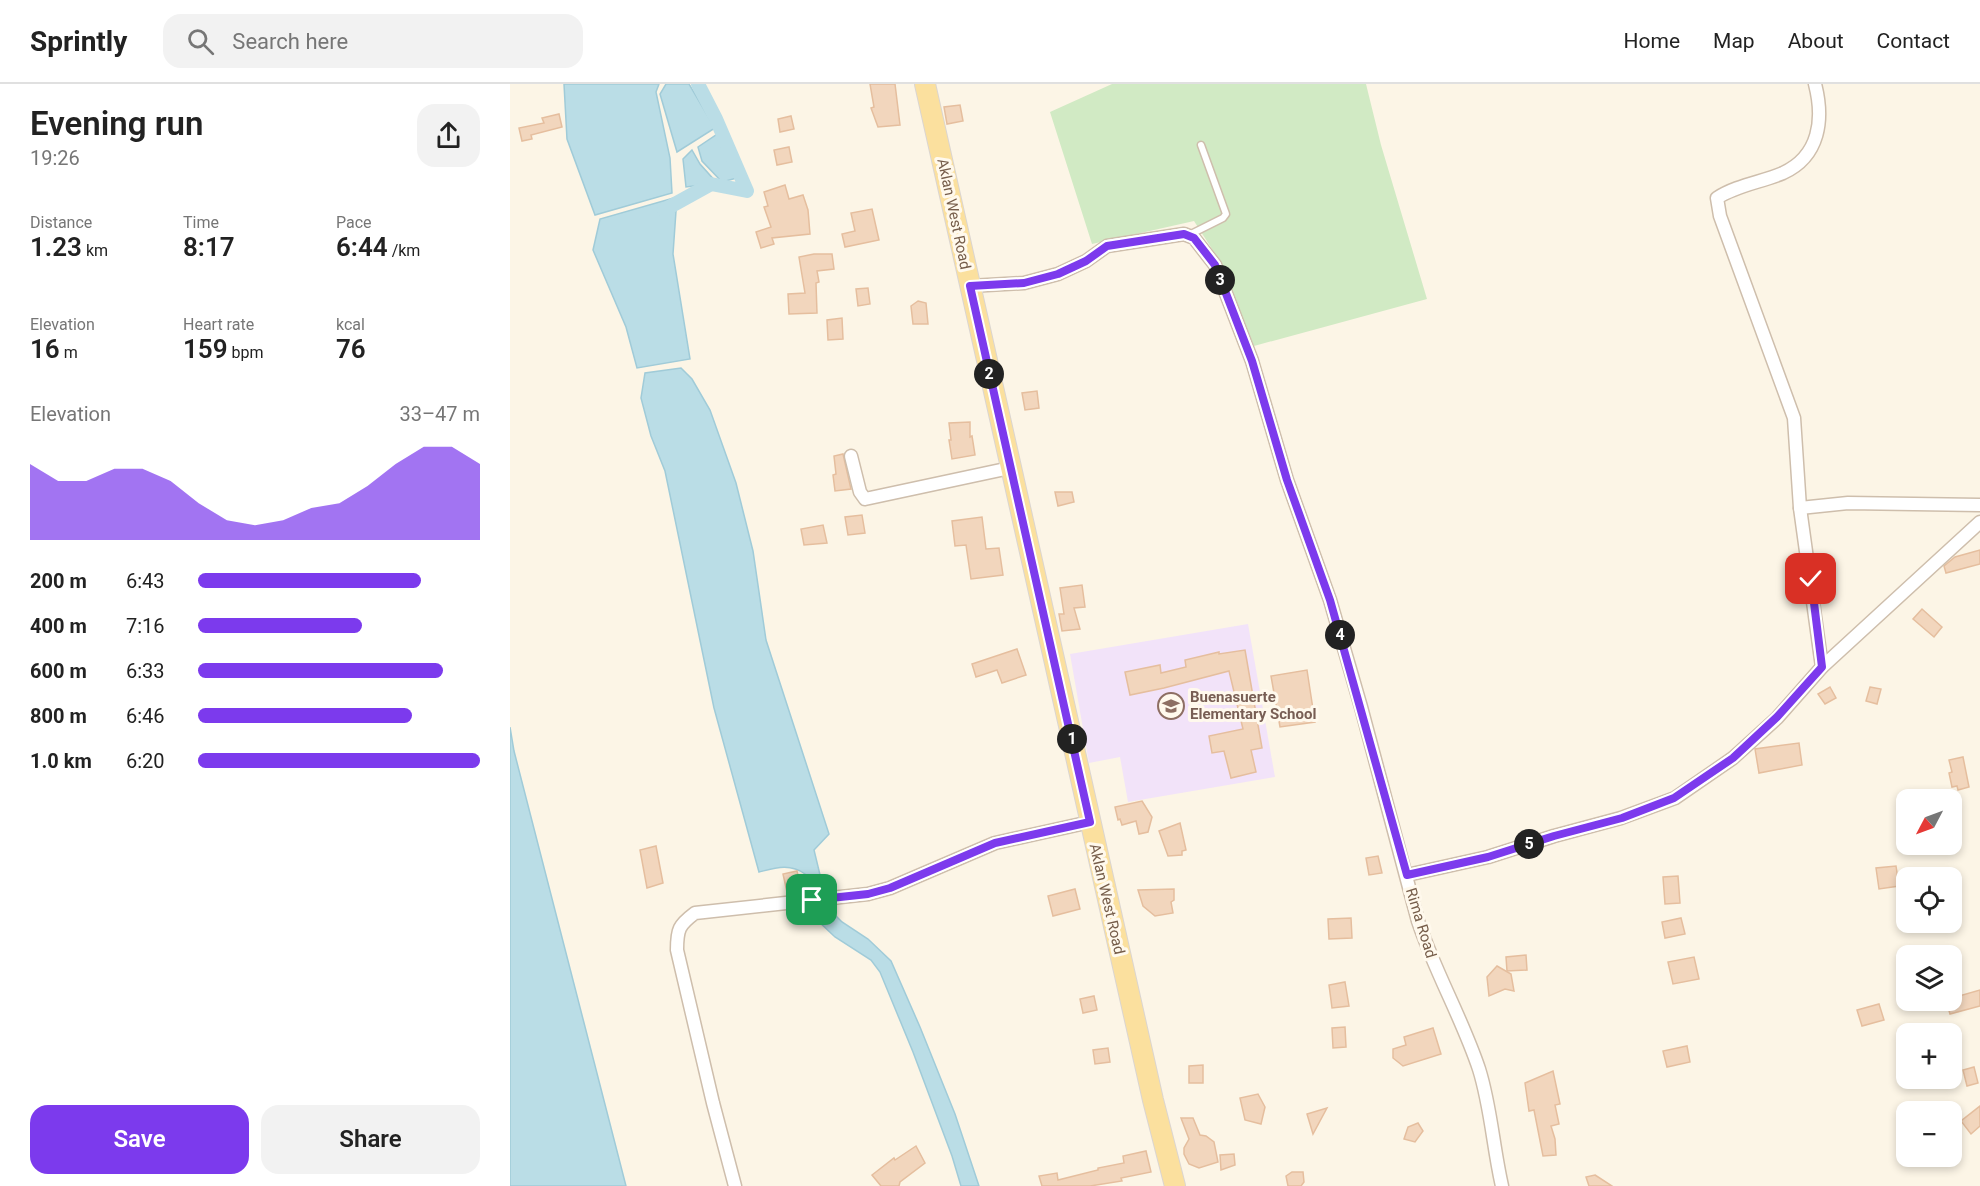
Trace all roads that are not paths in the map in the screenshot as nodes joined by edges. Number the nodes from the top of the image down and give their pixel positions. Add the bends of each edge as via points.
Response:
1 (925, 84) edge
2 (1815, 84) edge
3 (1201, 145) dead end
4 (1189, 235) junction
5 (970, 286) junction
6 (851, 456) dead end
7 (1010, 468) junction
8 (1980, 505) edge
9 (1800, 508) junction
10 (1980, 522) edge
11 (1822, 667) junction
12 (1090, 822) junction
13 (1407, 875) junction
14 (735, 1186) edge
15 (1175, 1186) edge
16 (1502, 1186) edge

1 - 5 main road, Aklan West Road
2 - 9 street via 1821,118 1813,144 1798,165 1717,198 1720,216 1794,418
3 - 4 lane via 1226,214
4 - 5 street via 1107,246 1058,274 1024,283
4 - 13 street, Rima Road via 1215,265 1252,361 1287,480 1330,600
5 - 7 main road, Aklan West Road
6 - 7 street via 860,492 866,499
7 - 12 main road, Aklan West Road
8 - 9 street via 1848,503
9 - 11 street
10 - 11 street
11 - 13 street via 1733,758 1674,798 1622,818 1488,857
12 - 14 street via 995,843 868,894 695,913 681,924 676,935 677,950
12 - 15 main road, Aklan West Road
13 - 16 street, Rima Road via 1428,950 1480,1072

